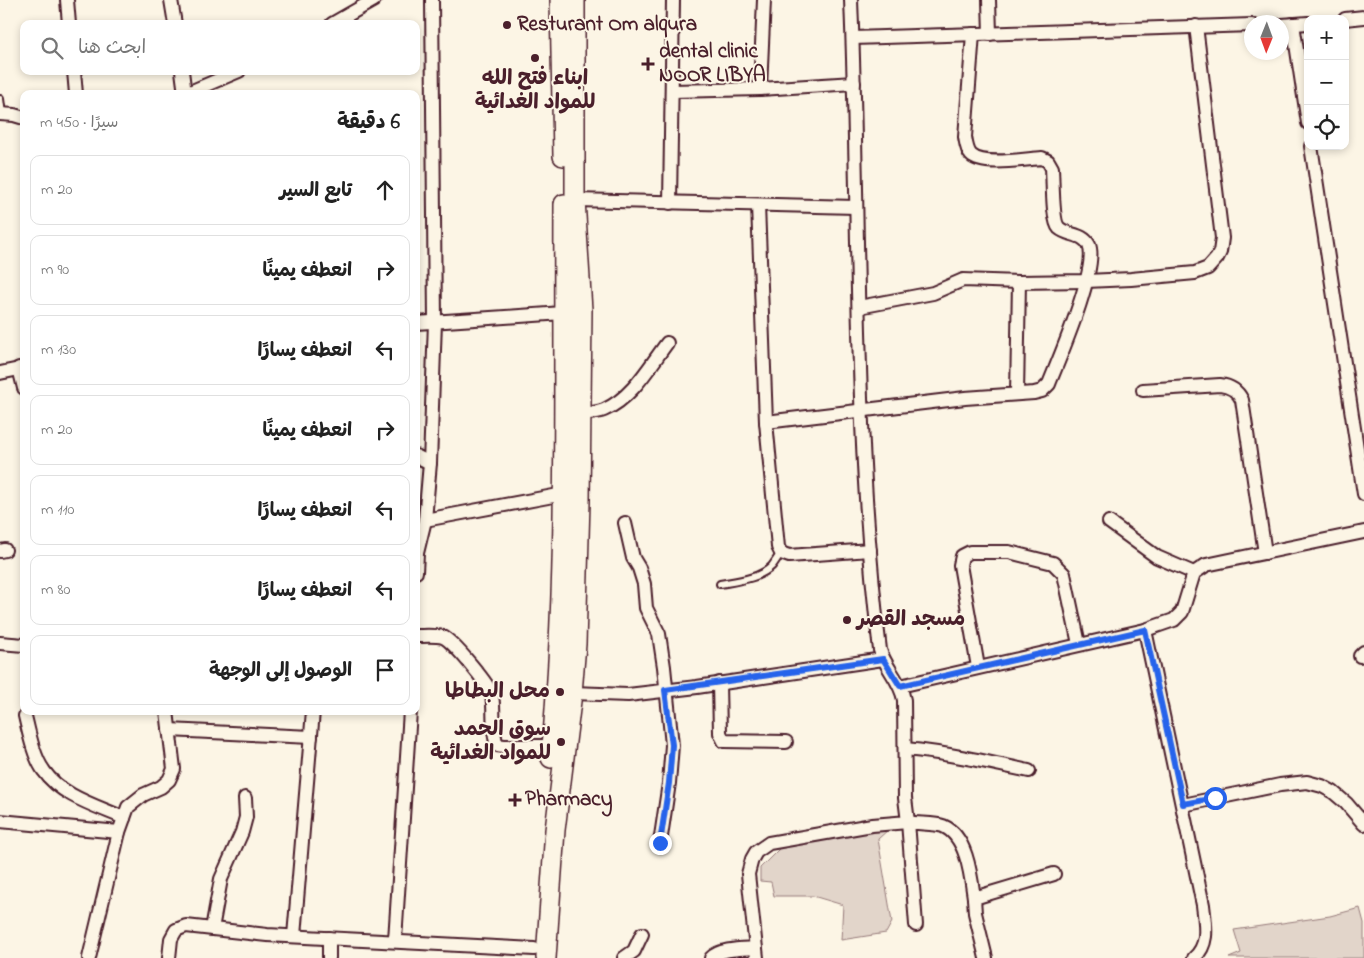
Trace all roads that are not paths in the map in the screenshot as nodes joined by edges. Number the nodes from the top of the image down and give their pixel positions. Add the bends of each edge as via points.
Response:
1 (67, 0) edge
2 (172, 0) edge
3 (374, 0) edge
4 (432, 0) edge
5 (560, 0) edge
6 (575, 0) edge
7 (673, 0) edge
8 (764, 0) edge
9 (851, 0) edge
10 (990, 0) edge
11 (1364, 18) edge
12 (1349, 19) edge
13 (69, 20) edge
14 (174, 20) edge
15 (339, 20) edge
16 (1304, 23) edge
17 (1289, 24) edge
18 (1244, 25) edge
19 (1196, 26) junction
20 (1289, 33) edge
21 (972, 34) junction
22 (990, 34) junction
23 (853, 38) junction
24 (74, 75) edge
25 (183, 75) edge
26 (229, 75) edge
27 (569, 76) junction
28 (854, 83) junction
29 (760, 89) junction
30 (76, 90) edge
31 (184, 90) edge
32 (194, 90) edge
33 (672, 91) junction
34 (0, 99) edge
35 (1304, 105) edge
36 (1, 114) edge
37 (20, 117) edge
38 (1312, 150) edge
39 (575, 200) junction
40 (670, 203) junction
41 (758, 205) junction
42 (856, 207) junction
43 (1086, 281) junction
44 (1019, 282) junction
45 (859, 307) junction
46 (563, 313) junction
47 (435, 322) junction
48 (420, 323) edge
49 (667, 343) dead end
50 (20, 368) edge
51 (0, 373) edge
52 (1143, 390) dead end
53 (1017, 394) junction
54 (861, 410) junction
55 (581, 414) junction
56 (766, 422) junction
57 (420, 458) edge
58 (430, 463) junction
59 (564, 494) junction
60 (1364, 494) edge
61 (426, 520) junction
62 (1109, 522) dead end
63 (625, 523) dead end
64 (1364, 532) edge
65 (420, 542) edge
66 (870, 550) junction
67 (781, 553) junction
68 (1265, 553) junction
69 (1194, 573) junction
70 (720, 584) dead end
71 (1145, 630) junction
72 (420, 636) edge
73 (0, 643) edge
74 (1079, 644) junction
75 (20, 645) edge
76 (883, 659) junction
77 (978, 667) junction
78 (719, 683) junction
79 (900, 686) junction
80 (665, 690) junction
81 (572, 694) junction
82 (168, 715) edge
83 (313, 715) edge
84 (410, 715) edge
85 (26, 716) dead end
86 (170, 730) junction
87 (311, 737) junction
88 (786, 742) dead end
89 (552, 746) junction
90 (905, 750) junction
91 (1029, 771) dead end
92 (245, 798) dead end
93 (1183, 804) junction
94 (124, 818) junction
95 (0, 821) edge
96 (908, 822) junction
97 (1364, 824) edge
98 (119, 832) junction
99 (660, 843) dead end
100 (1054, 874) dead end
101 (974, 898) junction
102 (916, 925) dead end
103 (212, 929) junction
104 (642, 934) dead end
105 (294, 936) junction
106 (329, 938) junction
107 (395, 940) junction
108 (756, 953) edge
109 (538, 955) edge
110 (89, 958) edge
111 (169, 958) edge
112 (329, 958) edge
113 (624, 958) edge
114 (711, 958) edge
115 (986, 958) edge
116 (1194, 958) edge

1 - 13 street
2 - 14 street
3 - 15 street
4 - 47 street
5 - 27 main road
6 - 27 main road
7 - 33 street
8 - 29 street
9 - 23 street
10 - 22 street
11 - 12 street
16 - 17 street
18 - 19 street
19 - 22 street
19 - 43 street via 1222,238 1220,252 1213,264 1194,273
20 - 35 street
21 - 22 street
21 - 23 street
21 - 43 street via 967,148 972,156 986,162 1042,158 1048,161 1052,168 1056,223 1062,230 1084,238 1090,248
23 - 28 street
24 - 30 street
25 - 31 street
26 - 32 street
27 - 39 main road
27 - 46 main road
28 - 29 street
28 - 42 street
29 - 33 street
33 - 40 street
34 - 36 lane
36 - 37 street
38 - 60 street
39 - 40 street
39 - 55 main road via 582,310
40 - 41 street
41 - 42 street
41 - 56 street
42 - 45 street
43 - 44 street
43 - 53 street via 1050,384 1038,393
44 - 45 street via 963,280 934,294
44 - 53 street
45 - 54 street
46 - 47 street
46 - 59 main road
47 - 48 street
47 - 58 street
49 - 55 street via 637,383 616,404 602,411
50 - 51 street
52 - 68 street via 1220,385 1240,395
53 - 54 street
54 - 56 street
54 - 66 street
55 - 81 main road
56 - 67 street
57 - 58 street
58 - 61 street
59 - 61 street
59 - 89 main road
61 - 65 street
62 - 69 street via 1158,557
63 - 80 street via 633,558 644,584 646,608 659,634
64 - 68 street
66 - 67 street via 788,556
66 - 76 street
67 - 70 lane via 761,574
68 - 69 street via 1206,565
69 - 71 street via 1182,612 1174,620
71 - 74 street
71 - 93 street
72 - 89 street via 443,637 452,642 492,693 497,745
73 - 75 street
74 - 77 street
74 - 77 street via 1060,568 1053,563 1009,552 970,552 962,556 960,565
76 - 78 street
76 - 79 street
77 - 79 street
78 - 80 street
78 - 88 street via 720,733 724,741
79 - 90 street via 904,700
80 - 81 street via 628,695
80 - 99 street via 672,745
81 - 109 main road
82 - 86 street
83 - 87 street
84 - 107 street
85 - 94 street via 42,770 56,785
86 - 87 street
86 - 94 street via 174,768 169,780 128,807
87 - 105 street
89 - 109 main road
90 - 91 street via 940,753
90 - 96 street
92 - 103 street via 246,817 221,879
93 - 97 street via 1307,782 1333,792
93 - 116 street via 1206,937 1201,952
94 - 98 street
95 - 98 street
96 - 101 street via 942,825 954,834 971,874
96 - 102 street
96 - 108 street via 872,825 769,843 762,847 752,859 748,874
98 - 110 street
100 - 101 street
101 - 115 street
103 - 105 street
103 - 111 street via 186,926 176,930 171,939
104 - 113 street via 634,951
105 - 106 street
106 - 107 street
106 - 112 street
107 - 109 street
108 - 114 street via 725,951

